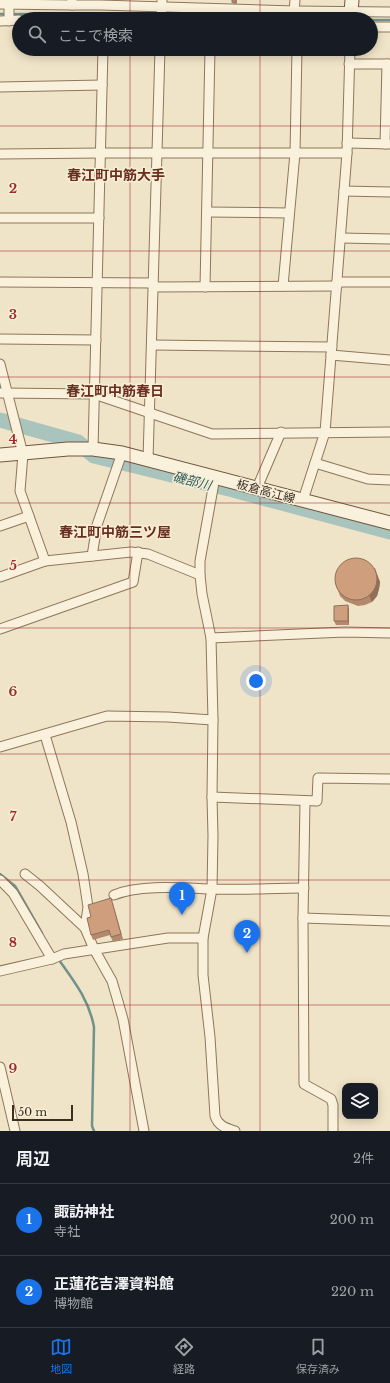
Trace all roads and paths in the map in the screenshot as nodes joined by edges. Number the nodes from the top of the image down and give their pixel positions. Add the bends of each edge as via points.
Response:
1 (295, 0) edge
2 (100, 2) edge
3 (6, 3) edge
4 (72, 3) edge
5 (162, 4) edge
6 (351, 10) edge
7 (294, 11) junction
8 (390, 12) edge
9 (4, 21) edge
10 (378, 27) edge
11 (390, 27) edge
12 (103, 56) edge
13 (160, 56) edge
14 (210, 56) edge
15 (297, 56) edge
16 (350, 56) edge
17 (349, 64) junction
18 (388, 64) edge
19 (102, 86) junction
20 (0, 87) edge
21 (348, 143) junction
22 (387, 144) edge
23 (101, 153) junction
24 (295, 153) junction
25 (347, 153) junction
26 (0, 154) edge
27 (156, 154) junction
28 (208, 154) junction
29 (344, 192) junction
30 (390, 192) edge
31 (207, 212) junction
32 (289, 213) junction
33 (0, 218) edge
34 (99, 218) junction
35 (340, 238) junction
36 (390, 239) edge
37 (0, 282) edge
38 (97, 282) junction
39 (390, 282) edge
40 (337, 284) junction
41 (153, 285) junction
42 (283, 286) junction
43 (205, 287) junction
44 (0, 339) edge
45 (96, 340) junction
46 (152, 345) junction
47 (332, 351) junction
48 (390, 360) edge
49 (0, 364) edge
50 (4, 393) edge
51 (94, 394) junction
52 (149, 413) junction
53 (281, 432) junction
54 (325, 432) junction
55 (390, 432) edge
56 (93, 449) junction
57 (122, 453) junction
58 (24, 454) junction
59 (0, 456) edge
60 (148, 460) junction
61 (315, 463) junction
62 (215, 477) junction
63 (390, 480) edge
64 (257, 488) junction
65 (303, 500) junction
66 (29, 516) junction
67 (390, 523) edge
68 (0, 526) edge
69 (138, 552) junction
70 (92, 556) junction
71 (44, 561) junction
72 (200, 576) junction
73 (0, 577) edge
74 (0, 628) edge
75 (390, 633) edge
76 (211, 638) junction
77 (214, 720) junction
78 (45, 734) junction
79 (0, 747) edge
80 (390, 779) edge
81 (212, 797) junction
82 (305, 801) junction
83 (25, 874) dead end
84 (0, 880) edge
85 (304, 888) junction
86 (212, 889) junction
87 (114, 895) dead end
88 (303, 918) junction
89 (390, 921) edge
90 (85, 928) junction
91 (204, 938) junction
92 (94, 949) junction
93 (52, 959) junction
94 (0, 971) edge
95 (0, 1067) edge
96 (224, 1129) edge
97 (15, 1131) edge
98 (144, 1131) edge
99 (235, 1131) edge
100 (333, 1131) edge

1 - 7 street
2 - 4 street
2 - 5 street
3 - 4 street
3 - 9 street
5 - 7 street
6 - 7 street
6 - 8 street
10 - 11 street
12 - 19 street
13 - 27 street
14 - 28 street
15 - 24 street
16 - 17 street
17 - 18 street
17 - 21 street
18 - 22 street
19 - 20 street
19 - 23 street
21 - 22 street
21 - 25 street
23 - 26 street
23 - 27 street
23 - 34 street
24 - 25 street
24 - 28 street
24 - 32 street
25 - 29 street
27 - 28 street
27 - 41 street
28 - 31 street
29 - 30 street
29 - 35 street
31 - 32 street
31 - 43 street
32 - 42 street
33 - 34 street
34 - 38 street
35 - 36 street
35 - 40 street
37 - 38 street
38 - 41 street
38 - 45 street
39 - 40 street
40 - 42 street
40 - 47 street
41 - 43 street
41 - 46 street
42 - 43 street
44 - 45 street
45 - 51 street
46 - 47 street
46 - 52 street
47 - 48 street
47 - 54 street
49 - 50 street
50 - 51 street
50 - 58 street
51 - 52 street
51 - 56 street
52 - 53 street via 212,434
52 - 60 street
53 - 54 street
53 - 64 street
54 - 55 street
54 - 61 street
56 - 57 main road, 板倉高江線
56 - 58 main road, 板倉高江線
57 - 60 main road, 板倉高江線
57 - 70 street via 97,525
58 - 59 main road, 板倉高江線
58 - 66 street via 20,491
60 - 62 main road, 板倉高江線
61 - 63 street via 368,479
61 - 65 street
62 - 64 main road, 板倉高江線
62 - 72 street via 202,546
64 - 65 main road, 板倉高江線
65 - 67 main road, 板倉高江線
66 - 68 street
66 - 71 street
69 - 70 street
69 - 72 street
69 - 74 street via 133,582
70 - 71 street
71 - 73 street
72 - 76 street
75 - 76 street via 345,632
76 - 77 street
77 - 78 street via 107,716
77 - 81 street
78 - 79 street
78 - 90 street via 71,822 83,874 88,907
80 - 82 street via 318,778 317,801
81 - 82 street
81 - 86 street
82 - 85 street
83 - 90 street
84 - 93 street via 13,893
85 - 86 street
85 - 88 street
86 - 87 street via 133,889
86 - 91 street
88 - 89 street
88 - 100 street via 304,1084 331,1099
90 - 92 street
91 - 92 street via 168,938
91 - 96 street via 203,975 215,1116
92 - 93 street via 64,954
92 - 98 street via 112,981 123,1019
93 - 94 street
95 - 97 street
96 - 99 street

